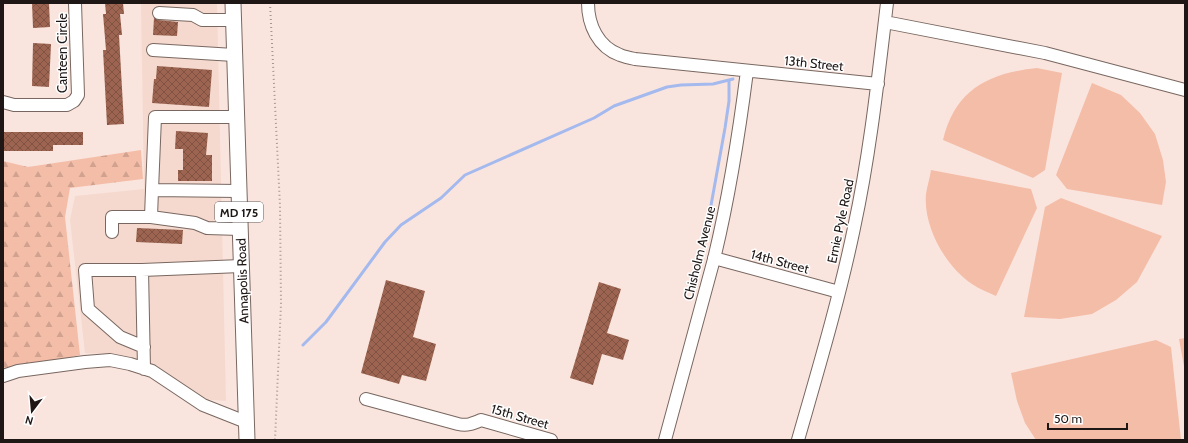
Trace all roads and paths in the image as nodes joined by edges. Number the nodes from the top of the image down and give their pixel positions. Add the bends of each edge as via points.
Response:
1 (75, 3) edge
2 (233, 3) edge
3 (270, 3) edge
4 (588, 3) edge
5 (887, 3) edge
6 (159, 13) dead end
7 (234, 20) junction
8 (885, 22) junction
9 (153, 50) dead end
10 (234, 55) junction
11 (747, 71) junction
12 (878, 84) junction
13 (1185, 90) edge
14 (3, 102) edge
15 (236, 117) junction
16 (152, 190) junction
17 (239, 191) junction
18 (151, 217) junction
19 (240, 229) junction
20 (112, 232) dead end
21 (714, 258) junction
22 (241, 266) junction
23 (142, 270) junction
24 (839, 292) junction
25 (144, 347) junction
26 (144, 369) junction
27 (3, 376) edge
28 (366, 399) dead end
29 (246, 422) junction
30 (247, 440) edge
31 (275, 440) edge
32 (551, 440) edge
33 (665, 440) edge
34 (798, 440) edge

1 - 14 street, Canteen Circle via 78,94 74,101 67,105 14,105
2 - 7 main road, Annapolis Road / MD 175
3 - 31 path via 280,206 281,304
4 - 11 street, 13th Street via 590,24 595,34 602,44 620,55 635,59
5 - 8 street, Ernie Pyle Road
6 - 7 street via 193,15 202,20
7 - 10 main road, Annapolis Road / MD 175
8 - 12 street, Ernie Pyle Road
8 - 13 street via 1045,53
9 - 10 street
10 - 15 main road, Annapolis Road / MD 175
11 - 12 street, 13th Street
11 - 21 street, Chisholm Avenue via 738,137
12 - 24 street, Ernie Pyle Road via 862,188
15 - 16 street via 155,117
15 - 17 main road, Annapolis Road / MD 175
16 - 17 street
16 - 18 street
17 - 19 main road, Annapolis Road / MD 175
18 - 19 street via 195,223 207,228
18 - 20 street via 112,217
19 - 22 main road, Annapolis Road / MD 175
21 - 24 street, 14th Street
21 - 33 street, Chisholm Avenue
22 - 23 street
22 - 29 main road, Annapolis Road / MD 175
23 - 25 street
23 - 25 street via 85,270 88,309 120,337
24 - 34 street, Ernie Pyle Road
25 - 26 street
26 - 27 street via 110,360 18,371
26 - 29 street via 152,371 203,405
28 - 32 street, 15th Street via 464,425 481,420
29 - 30 main road, Annapolis Road / MD 175

